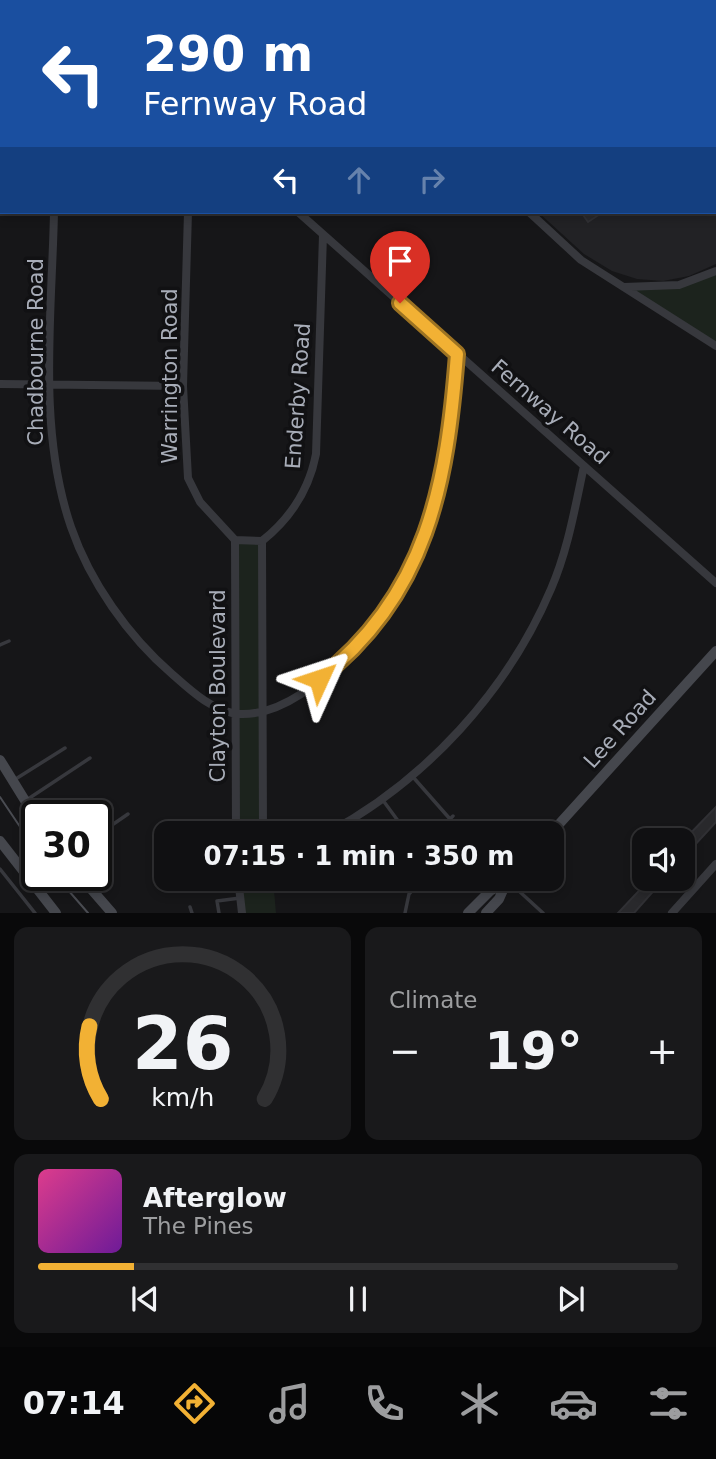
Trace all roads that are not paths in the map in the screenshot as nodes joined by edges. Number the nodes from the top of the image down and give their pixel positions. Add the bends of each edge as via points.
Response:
1 (54, 214) edge
2 (188, 214) edge
3 (300, 214) edge
4 (531, 214) edge
5 (323, 235) junction
6 (716, 271) edge
7 (623, 287) junction
8 (716, 346) edge
9 (457, 354) junction
10 (0, 383) edge
11 (50, 385) junction
12 (183, 386) junction
13 (584, 466) junction
14 (235, 540) junction
15 (262, 541) junction
16 (716, 583) edge
17 (9, 641) dead end
18 (0, 645) edge
19 (716, 651) edge
20 (264, 713) junction
21 (236, 714) junction
22 (65, 748) dead end
23 (90, 758) dead end
24 (0, 760) edge
25 (412, 776) junction
26 (12, 781) junction
27 (382, 799) junction
28 (23, 800) edge
29 (26, 800) edge
30 (128, 814) dead end
31 (453, 816) dead end
32 (236, 821) edge
33 (263, 821) edge
34 (347, 821) edge
35 (397, 821) edge
36 (562, 821) edge
37 (112, 825) edge
38 (0, 841) edge
39 (13, 860) junction
40 (716, 864) edge
41 (0, 869) edge
42 (93, 891) edge
43 (239, 891) edge
44 (412, 891) edge
45 (490, 891) edge
46 (502, 891) edge
47 (520, 891) edge
48 (240, 898) junction
49 (190, 907) dead end
50 (35, 913) edge
51 (56, 913) edge
52 (112, 913) edge
53 (192, 913) edge
54 (219, 913) edge
55 (242, 913) edge
56 (405, 913) edge
57 (468, 913) edge
58 (486, 913) edge
59 (543, 913) edge
60 (673, 913) edge

1 - 11 street, Chadbourne Road
2 - 12 street, Warrington Road
3 - 5 street, Fernway Road
4 - 7 street via 581,260
5 - 9 street, Fernway Road
5 - 15 street, Enderby Road via 316,454 311,480 296,506
6 - 7 street via 679,285
7 - 8 street
9 - 13 street, Fernway Road
9 - 20 street via 447,458 435,512 398,590 369,631 332,669
10 - 11 street
11 - 12 street
11 - 21 street, Chadbourne Road via 54,465 72,528 94,577 154,659 201,699
12 - 14 street, Warrington Road via 188,478 201,502
13 - 16 street, Fernway Road
13 - 25 street via 555,577 529,631 485,699
14 - 15 street
14 - 21 street, Clayton Boulevard
15 - 20 street
17 - 18 lane
19 - 36 main road, Lee Road
20 - 21 street
20 - 33 street
21 - 32 street, Clayton Boulevard
22 - 26 lane
23 - 29 lane
24 - 26 main road
25 - 27 street
25 - 31 lane via 450,819
26 - 28 main road
27 - 34 street
27 - 35 lane
30 - 37 lane
38 - 39 main road
39 - 41 lane
39 - 51 main road
40 - 60 street
41 - 50 lane
42 - 52 main road
43 - 48 street
44 - 56 lane
45 - 57 main road
46 - 58 main road
47 - 59 lane
48 - 54 lane via 217,901
48 - 55 street
49 - 53 lane

